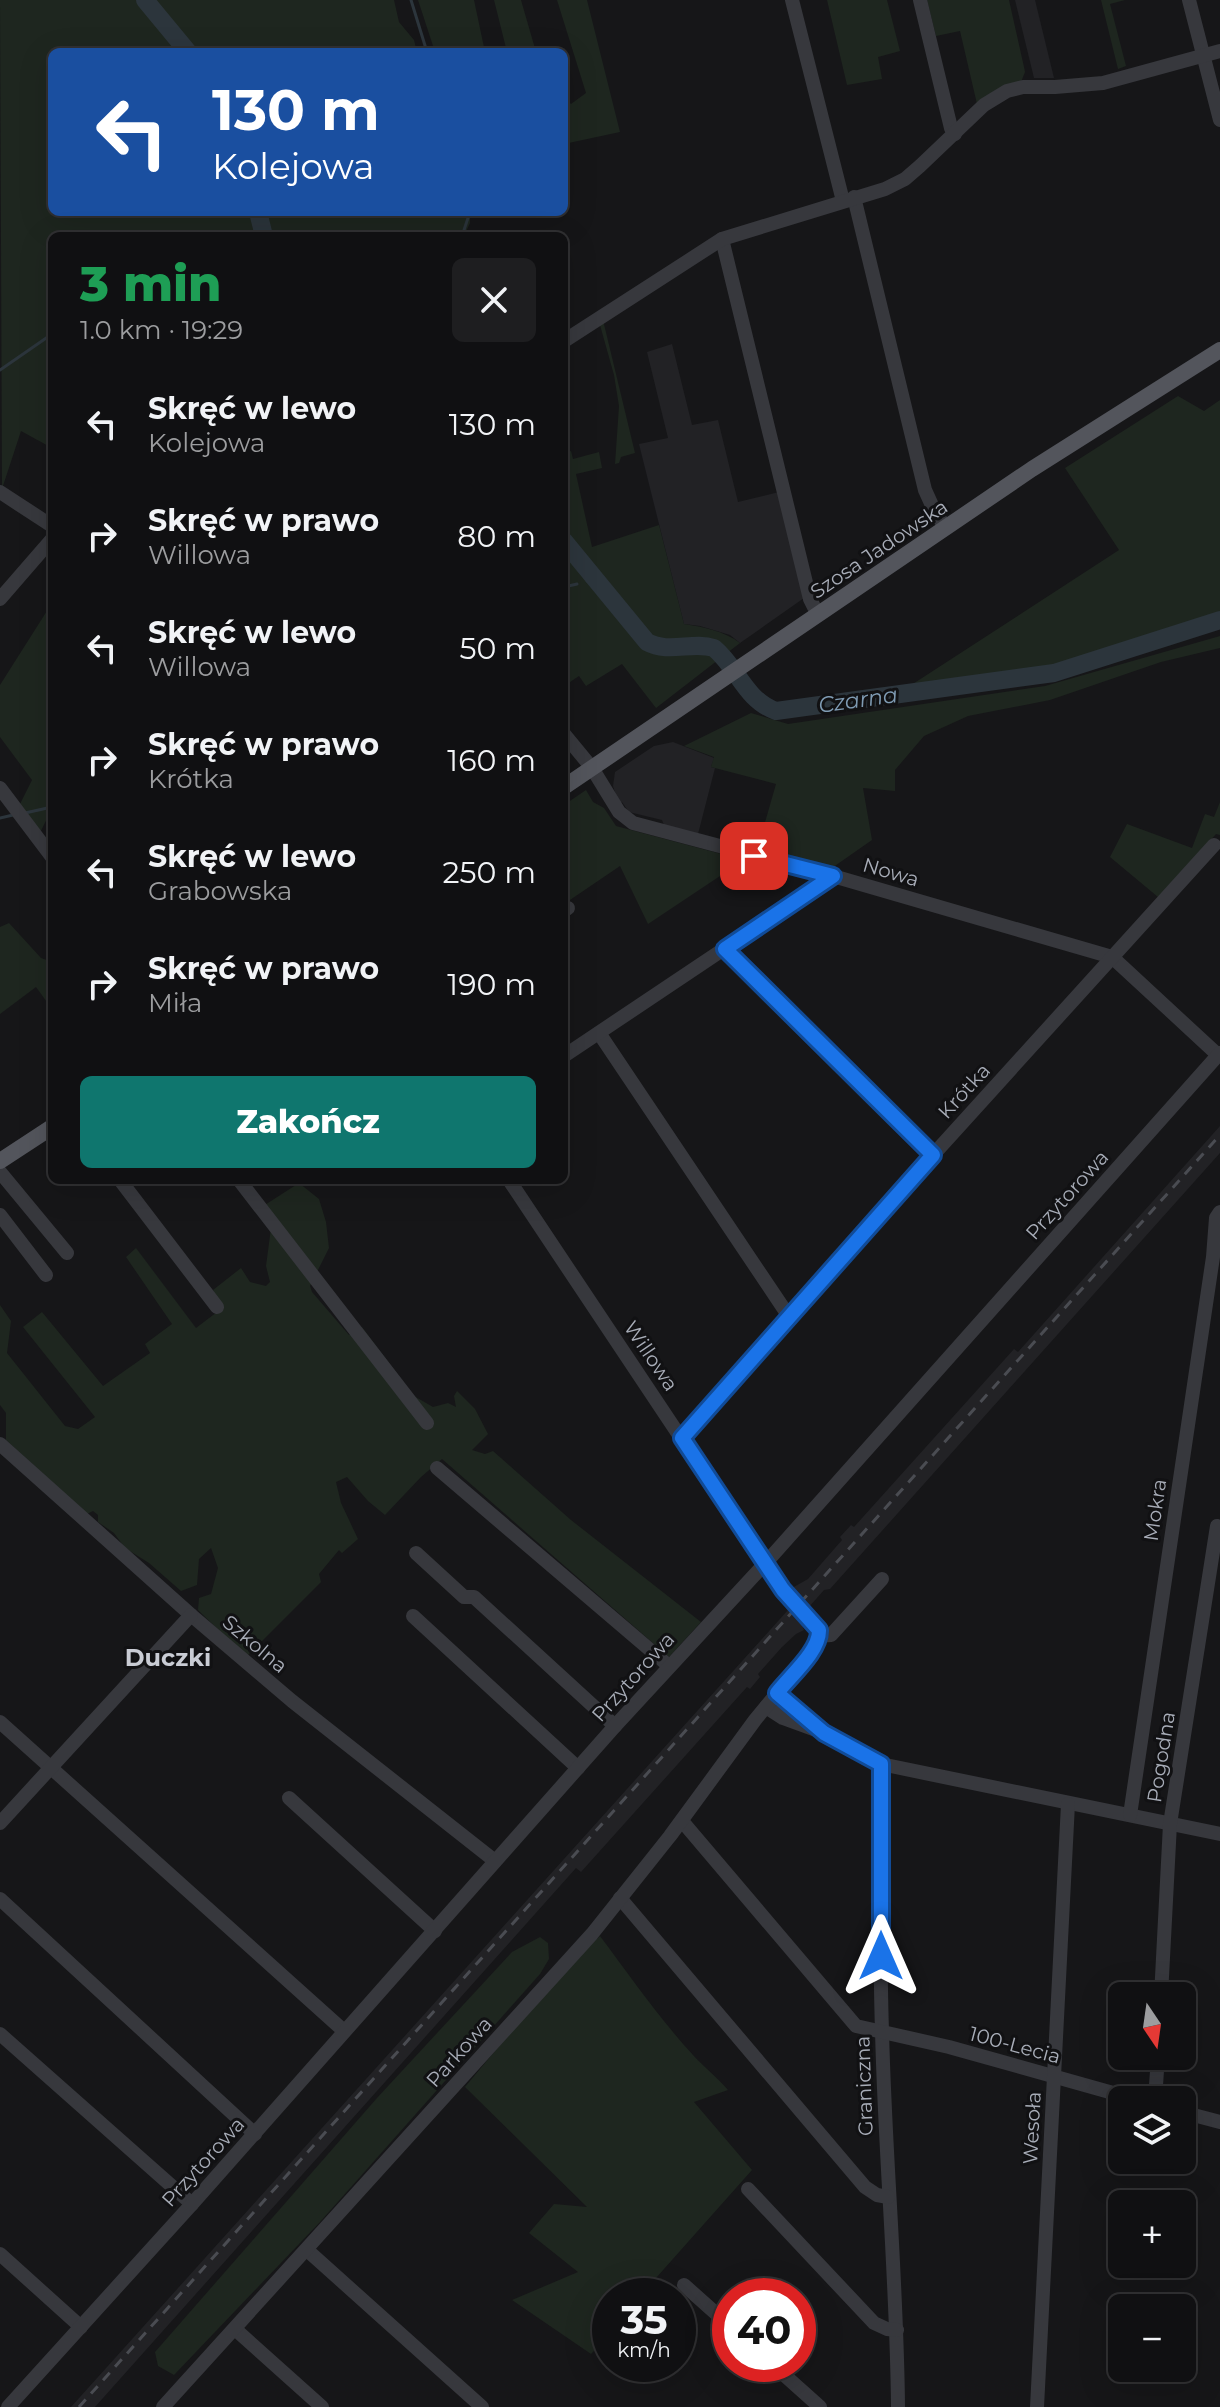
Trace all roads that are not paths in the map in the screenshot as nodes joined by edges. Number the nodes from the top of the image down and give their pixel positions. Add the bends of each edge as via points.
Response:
1 (792, 0) edge
2 (920, 0) edge
3 (1189, 0) edge
4 (1220, 51) edge
5 (1204, 54) junction
6 (1220, 120) edge
7 (955, 134) junction
8 (848, 199) junction
9 (722, 239) junction
10 (568, 338) edge
11 (1220, 350) edge
12 (0, 492) edge
13 (48, 523) edge
14 (946, 528) junction
15 (48, 544) edge
16 (0, 599) edge
17 (818, 615) junction
18 (568, 739) edge
19 (592, 768) junction
20 (568, 784) edge
21 (0, 788) edge
22 (1214, 845) dead end
23 (48, 852) edge
24 (833, 876) junction
25 (725, 949) junction
26 (1112, 957) junction
27 (599, 1033) junction
28 (568, 1053) edge
29 (1219, 1054) edge
30 (48, 1130) edge
31 (933, 1155) junction
32 (0, 1161) edge
33 (0, 1172) edge
34 (123, 1184) edge
35 (242, 1184) edge
36 (512, 1184) edge
37 (1220, 1212) edge
38 (0, 1215) edge
39 (67, 1253) dead end
40 (46, 1275) dead end
41 (217, 1307) dead end
42 (790, 1318) junction
43 (427, 1423) dead end
44 (682, 1438) junction
45 (0, 1444) edge
46 (437, 1468) dead end
47 (1217, 1526) dead end
48 (416, 1553) dead end
49 (765, 1564) junction
50 (882, 1579) dead end
51 (191, 1615) junction
52 (413, 1616) dead end
53 (819, 1636) junction
54 (669, 1666) junction
55 (777, 1693) junction
56 (766, 1707) junction
57 (0, 1722) edge
58 (615, 1726) junction
59 (824, 1733) junction
60 (881, 1764) junction
61 (51, 1767) junction
62 (578, 1768) junction
63 (289, 1798) dead end
64 (1068, 1804) junction
65 (1130, 1815) junction
66 (682, 1821) junction
67 (0, 1823) edge
68 (1170, 1824) junction
69 (1220, 1834) edge
70 (495, 1861) junction
71 (620, 1898) junction
72 (0, 1899) edge
73 (435, 1931) junction
74 (1162, 1982) edge
75 (344, 2031) junction
76 (882, 2031) junction
77 (0, 2034) edge
78 (1055, 2077) junction
79 (1108, 2092) edge
80 (1196, 2116) edge
81 (1220, 2122) edge
82 (255, 2134) junction
83 (748, 2189) dead end
84 (888, 2197) junction
85 (192, 2204) junction
86 (307, 2250) junction
87 (0, 2254) edge
88 (696, 2296) edge
89 (712, 2310) edge
90 (81, 2327) junction
91 (235, 2329) junction
92 (897, 2330) junction
93 (792, 2382) edge
94 (8, 2407) edge
95 (163, 2407) edge
96 (322, 2407) edge
97 (482, 2407) edge
98 (820, 2407) edge
99 (898, 2407) edge
100 (1037, 2407) edge

1 - 8 street
2 - 7 street
3 - 5 street
4 - 5 street
5 - 6 street
5 - 7 street via 1103,83 1014,88 984,105
7 - 8 street via 905,179
8 - 9 street
8 - 14 street via 925,490
9 - 10 street
9 - 17 street
11 - 14 main road, Szosa Jadowska
12 - 13 street
14 - 17 main road, Szosa Jadowska
15 - 16 street
17 - 19 main road, Szosa Jadowska
18 - 19 street, Nowa
19 - 20 main road, Szosa Jadowska
19 - 24 street, Nowa via 619,812 633,823
21 - 23 street
22 - 26 street, Krótka
24 - 25 street
24 - 26 street, Nowa
25 - 27 street
25 - 31 street
26 - 29 street, Przytorowa
26 - 31 street, Krótka
27 - 28 street
27 - 42 street
29 - 49 street, Przytorowa
30 - 32 main road
31 - 42 street, Krótka
33 - 39 street
34 - 41 street
35 - 43 street
36 - 44 street, Willowa
37 - 65 street, Mokra
38 - 40 street
42 - 44 street, Krótka
44 - 49 street, Willowa
45 - 51 street, Szkolna
46 - 54 street
47 - 68 street, Pogodna
48 - 58 street via 464,1597 474,1597
49 - 53 street, Willowa via 816,1624
49 - 54 street, Przytorowa
50 - 53 street via 831,1635
51 - 61 street
51 - 70 street, Szkolna
52 - 62 street
53 - 55 street
54 - 58 street, Przytorowa
55 - 56 street
55 - 59 street
56 - 59 street
56 - 66 street, Parkowa
57 - 61 street
58 - 62 street, Przytorowa
59 - 60 street
60 - 64 street
60 - 76 street, Graniczna
61 - 67 street
61 - 75 street
62 - 70 street, Przytorowa
63 - 73 street
64 - 65 street
64 - 78 street, Wesoła
65 - 68 street
66 - 71 street, Parkowa
66 - 76 street, 100-Lecia via 856,2026
68 - 69 street
68 - 74 street, Pogodna
70 - 73 street, Przytorowa
71 - 84 street via 865,2187
71 - 86 street, Parkowa
72 - 82 street
73 - 75 street, Przytorowa
75 - 82 street, Przytorowa
76 - 78 street, 100-Lecia
76 - 84 street, Graniczna
77 - 85 street
78 - 79 street, 100-Lecia
78 - 100 street, Wesoła
80 - 81 street
82 - 85 street, Przytorowa
83 - 92 street via 874,2323
84 - 92 street, Graniczna
85 - 90 street, Przytorowa
86 - 91 street, Parkowa
86 - 97 street
87 - 90 street
88 - 89 street
90 - 94 street, Przytorowa
91 - 95 street, Parkowa
91 - 96 street
92 - 99 street, Graniczna
93 - 98 street

